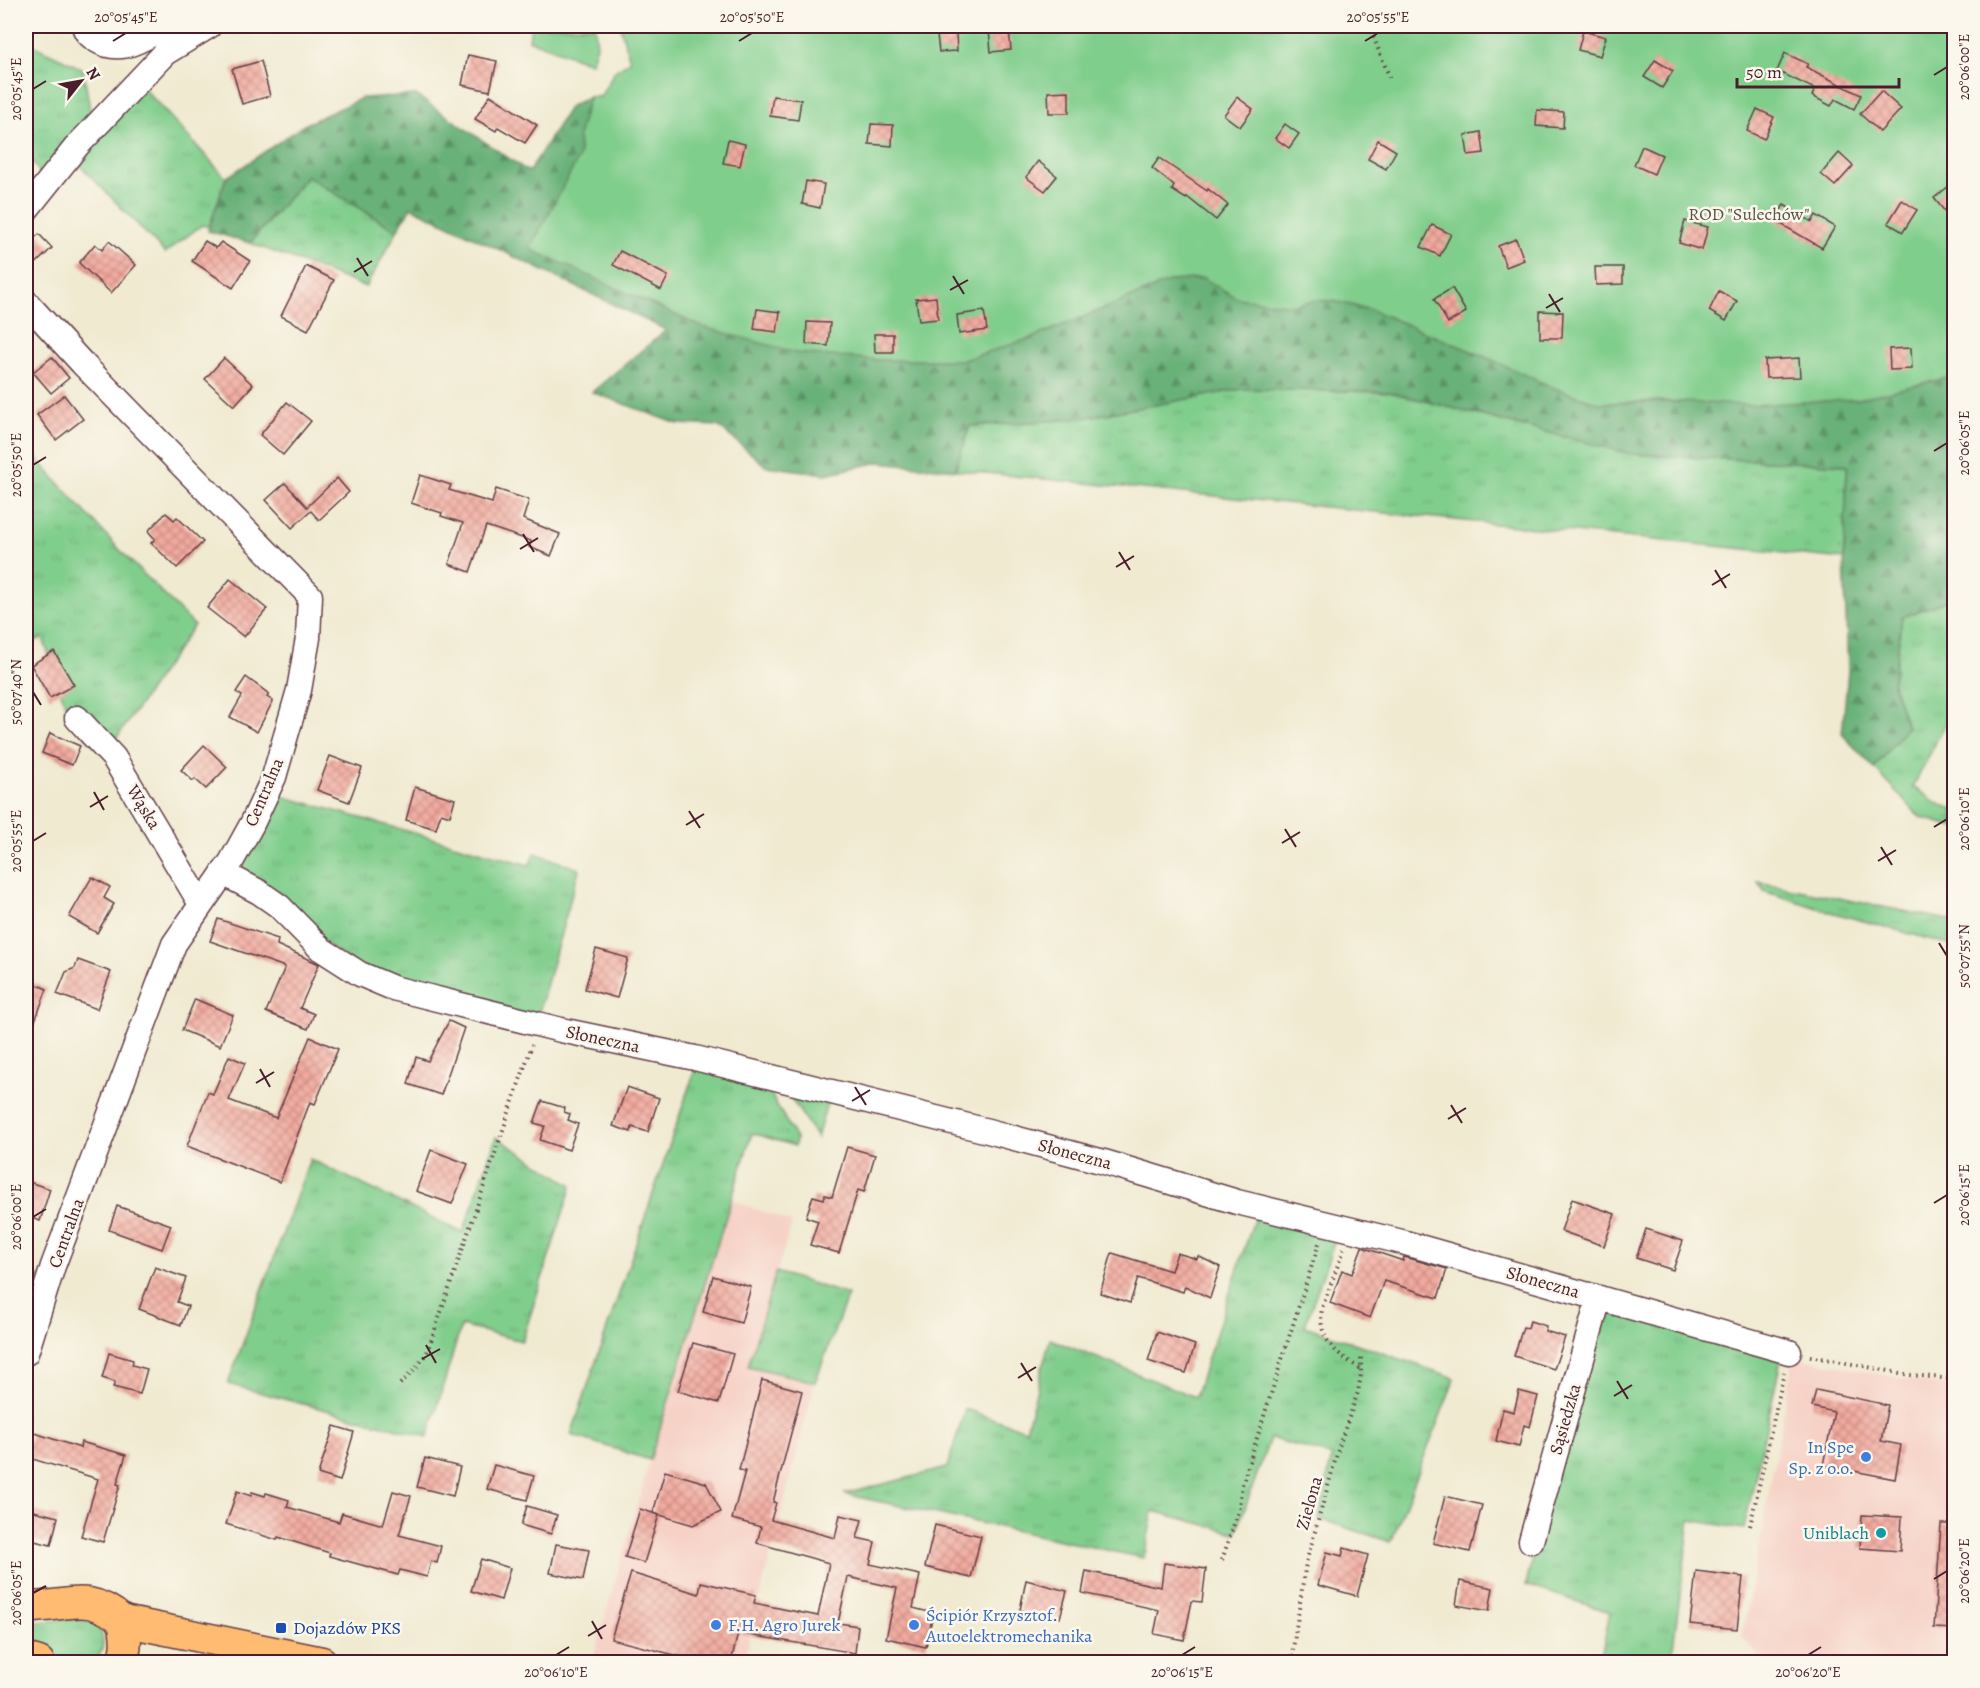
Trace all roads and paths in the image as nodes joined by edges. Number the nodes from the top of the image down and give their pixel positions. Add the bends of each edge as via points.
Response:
1 (84, 26) edge
2 (167, 26) edge
3 (209, 26) edge
4 (1370, 26) edge
5 (1391, 81) dead end
6 (26, 210) edge
7 (26, 302) edge
8 (77, 718) dead end
9 (223, 873) junction
10 (201, 904) junction
11 (539, 1024) junction
12 (1326, 1222) junction
13 (1352, 1229) junction
14 (1599, 1298) junction
15 (1789, 1352) junction
16 (26, 1353) edge
17 (1361, 1354) dead end
18 (1361, 1369) junction
19 (1954, 1379) edge
20 (400, 1384) dead end
21 (1750, 1526) dead end
22 (1531, 1541) dead end
23 (1222, 1560) dead end
24 (26, 1607) edge
25 (123, 1621) junction
26 (26, 1659) edge
27 (39, 1662) edge
28 (121, 1662) edge
29 (322, 1662) edge
30 (1291, 1662) edge

1 - 2 street via 86,34 104,45 120,48
3 - 6 street via 165,53 77,146
4 - 5 path
7 - 9 street, Centralna via 310,596 299,690 274,777
8 - 10 street, Wąska via 114,758
9 - 10 street, Centralna
9 - 11 street, Słoneczna via 279,906 321,949 360,974 393,988
10 - 16 street, Centralna via 174,945 53,1266
11 - 12 street, Słoneczna via 966,1125 1237,1202
11 - 20 path via 427,1353
12 - 13 street, Słoneczna
12 - 23 path
13 - 14 street, Słoneczna
13 - 18 path via 1321,1316 1332,1348
14 - 15 street, Słoneczna
14 - 22 street, Sąsiedzka
15 - 19 path via 1910,1375
15 - 21 path
17 - 18 path, Zielona
18 - 30 path, Zielona via 1358,1392 1306,1563
24 - 25 main road via 84,1602 102,1605
25 - 28 main road via 126,1648
25 - 29 main road
26 - 27 main road

